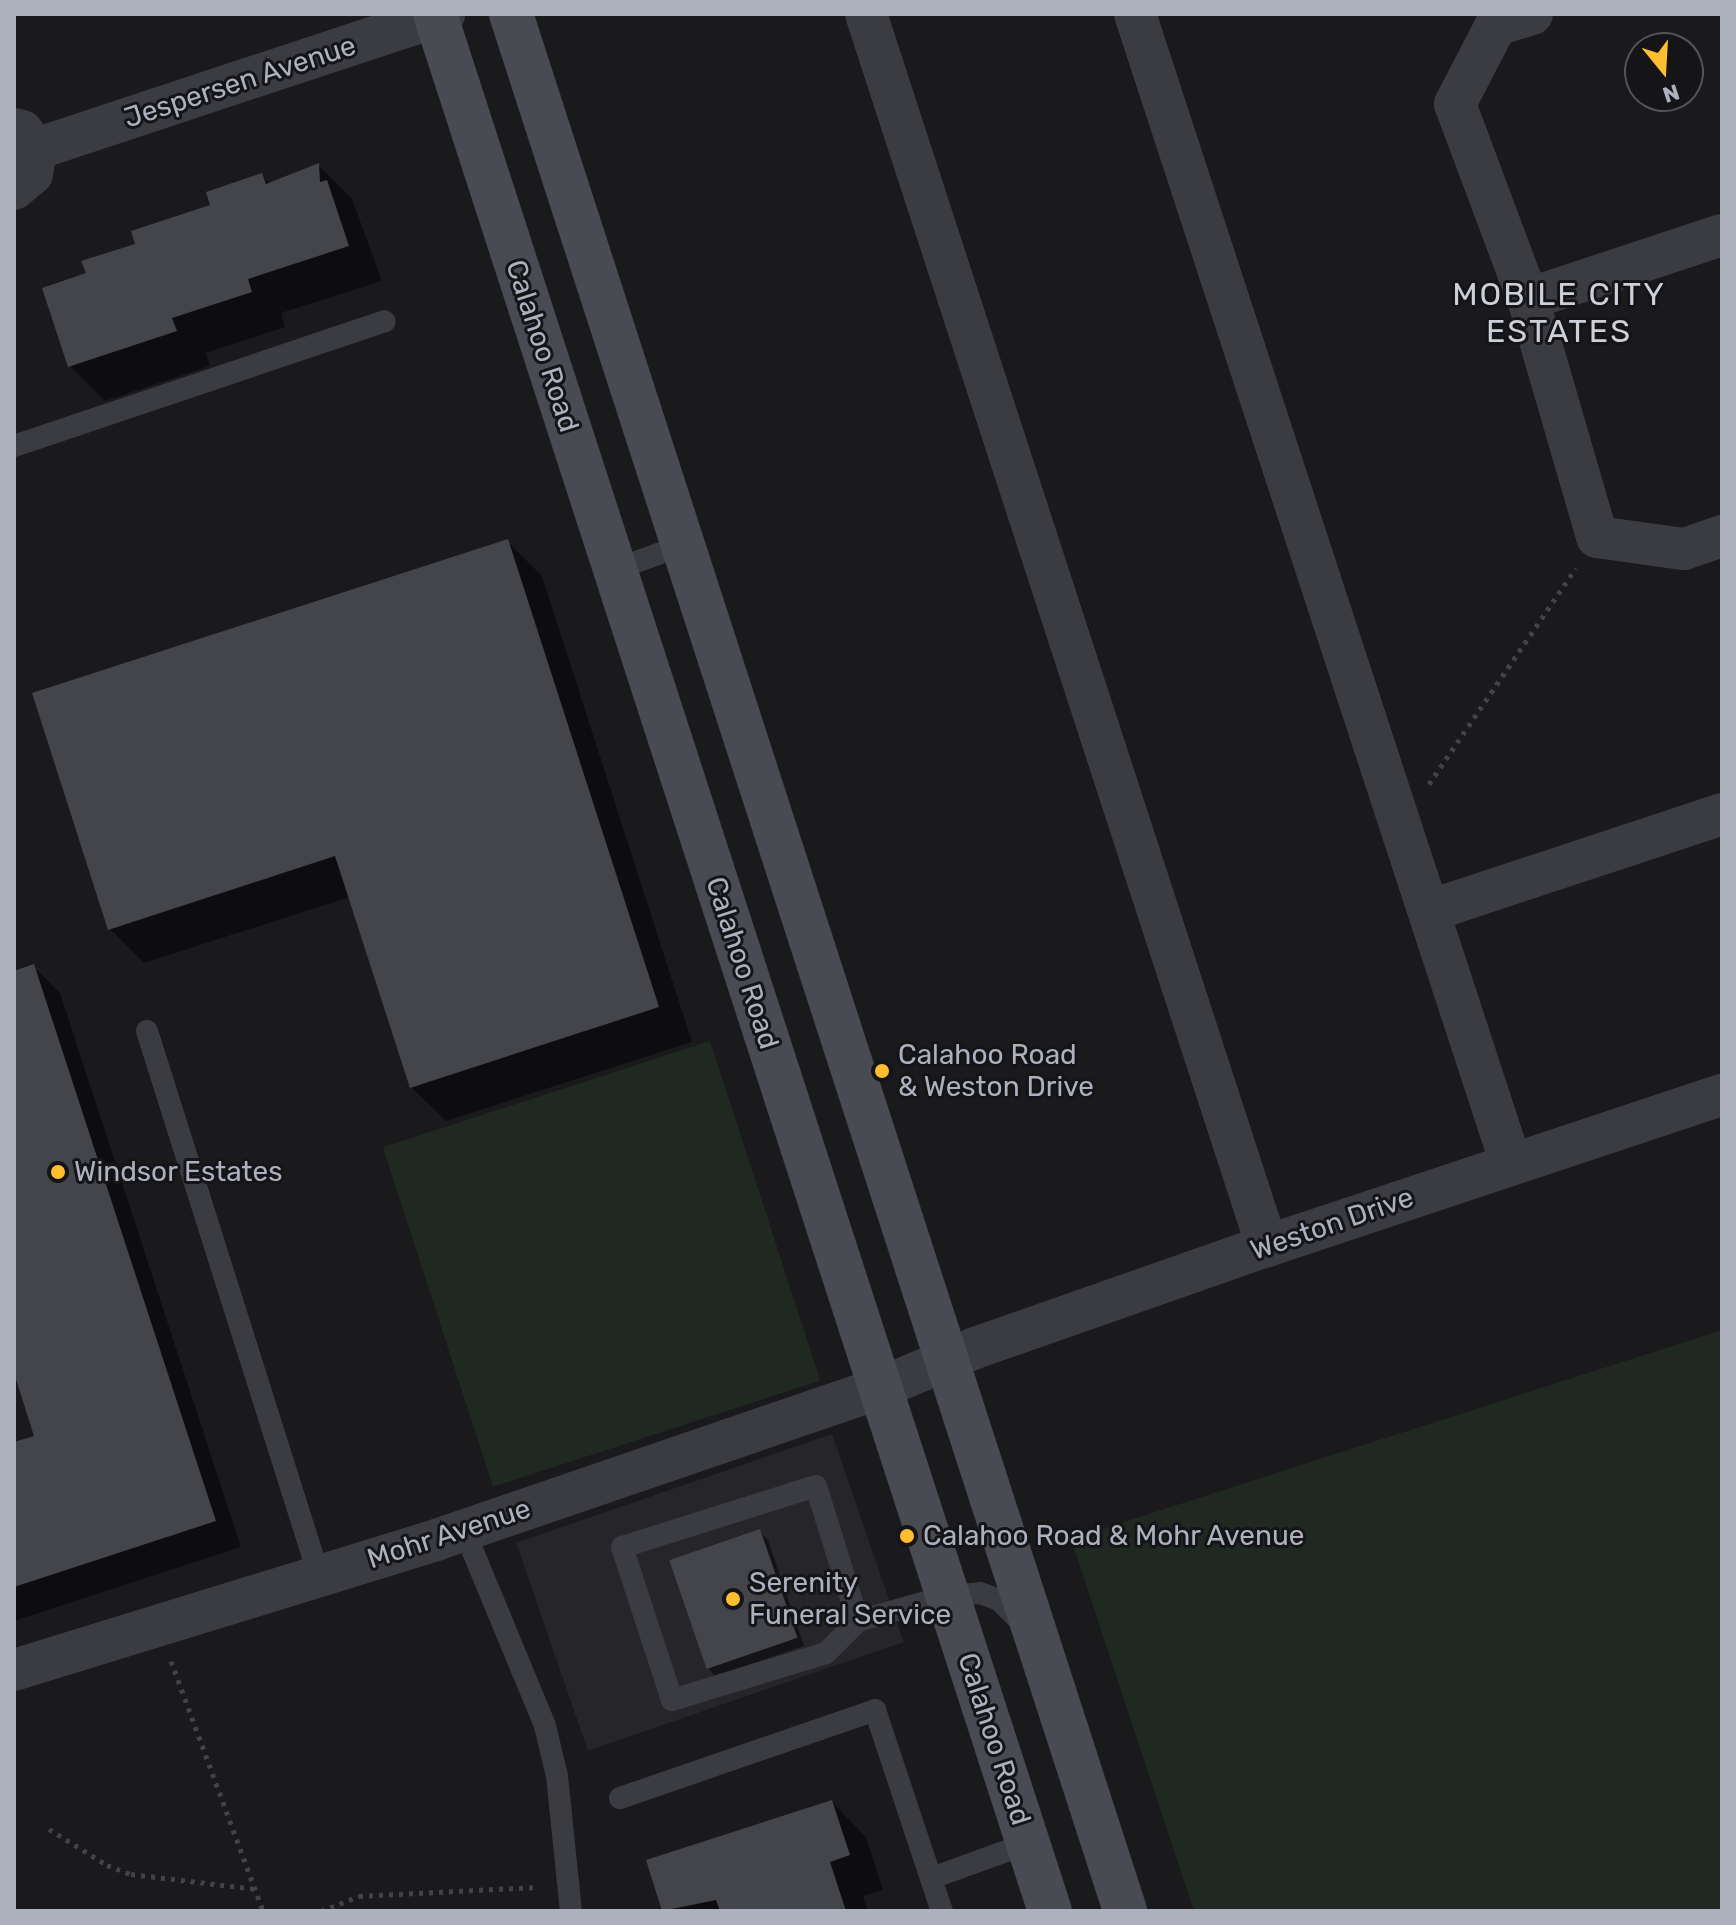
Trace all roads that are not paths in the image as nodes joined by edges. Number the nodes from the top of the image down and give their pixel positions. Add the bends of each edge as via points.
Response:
1 (511, 14) edge
2 (866, 14) edge
3 (1135, 14) edge
4 (1532, 14) edge
5 (438, 15) edge
6 (25, 139) edge
7 (14, 189) edge
8 (1722, 235) edge
9 (1528, 299) junction
10 (385, 321) dead end
11 (14, 446) edge
12 (1722, 536) edge
13 (683, 545) junction
14 (614, 570) junction
15 (1722, 814) edge
16 (1429, 911) junction
17 (147, 1031) dead end
18 (1722, 1095) edge
19 (1511, 1164) junction
20 (1267, 1246) junction
21 (946, 1361) junction
22 (880, 1388) junction
23 (464, 1530) junction
24 (319, 1576) junction
25 (947, 1596) junction
26 (858, 1621) junction
27 (1042, 1658) junction
28 (14, 1670) edge
29 (620, 1798) dead end
30 (1028, 1843) junction
31 (932, 1878) junction
32 (571, 1911) edge
33 (942, 1911) edge
34 (1050, 1911) edge
35 (1125, 1911) edge

1 - 13 main road
2 - 20 street
3 - 16 street
4 - 9 street via 1496,25 1455,104
5 - 6 street, Jespersen Avenue
5 - 14 main road, Calahoo Road
6 - 7 street, Jespersen Avenue via 32,174
8 - 9 street
9 - 12 street via 1597,537 1684,549
10 - 11 lane
13 - 14 lane
13 - 21 main road
14 - 22 main road, Calahoo Road
15 - 16 street
16 - 19 street
17 - 24 lane
18 - 19 street, Weston Drive
19 - 20 street, Weston Drive
20 - 21 street, Weston Drive
21 - 22 street, Weston Drive
21 - 27 main road
22 - 23 street, Mohr Avenue
22 - 25 main road, Calahoo Road
23 - 24 street, Mohr Avenue
23 - 32 lane via 545,1726 557,1776
24 - 28 street, Mohr Avenue
25 - 26 lane
25 - 27 lane via 980,1593 999,1600 1019,1616
25 - 30 main road, Calahoo Road
26 - 26 lane via 816,1486 622,1547 672,1700 826,1653
27 - 35 main road
29 - 31 lane via 875,1710
30 - 31 lane
30 - 34 main road, Calahoo Road
31 - 33 lane

